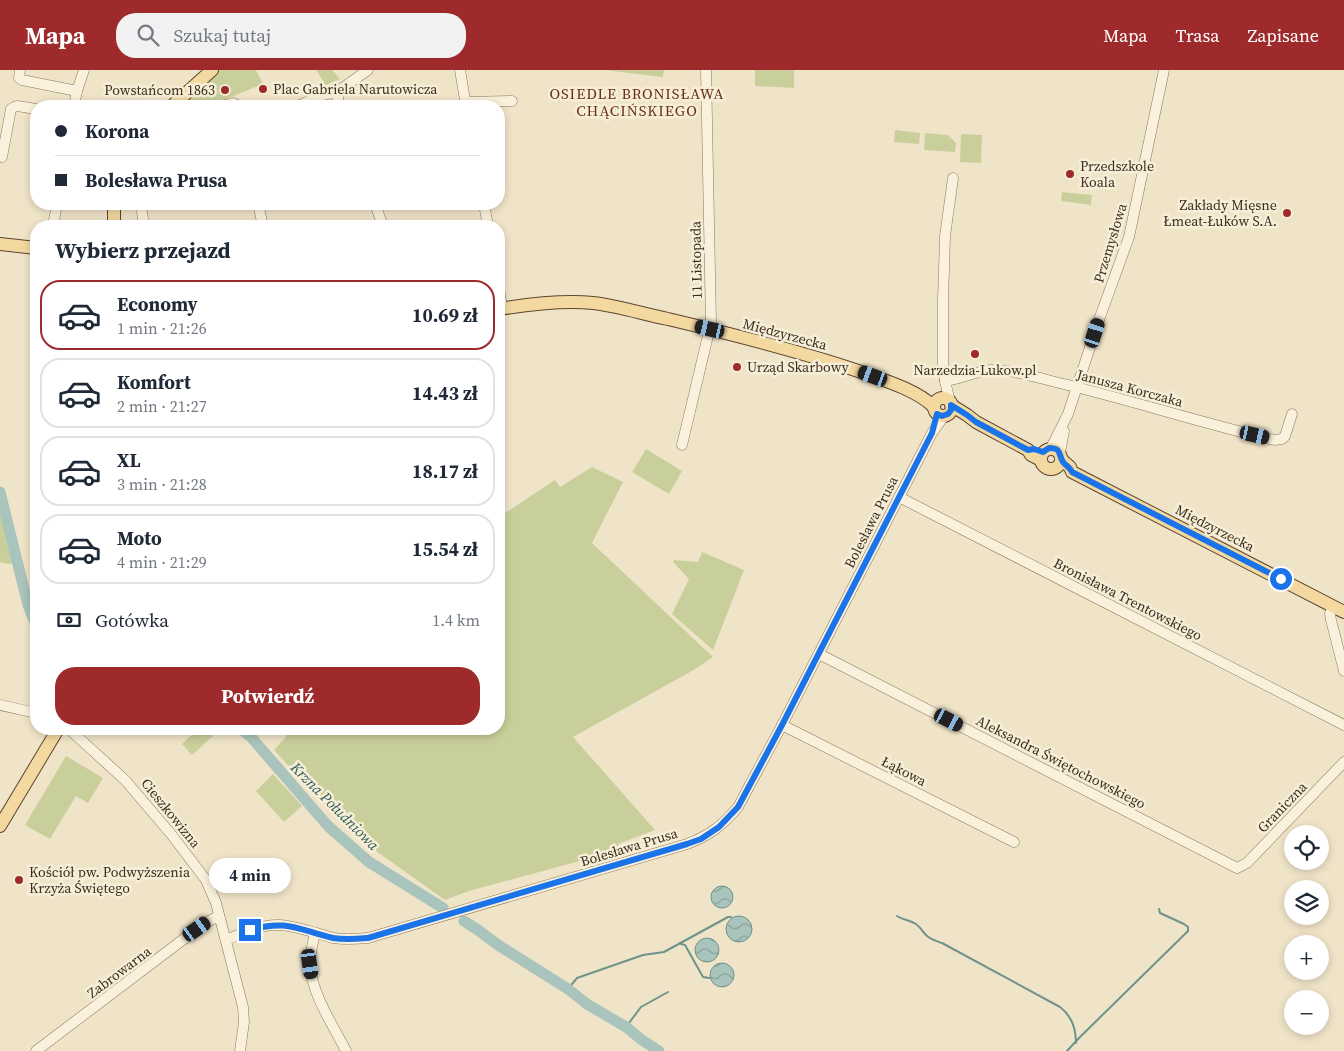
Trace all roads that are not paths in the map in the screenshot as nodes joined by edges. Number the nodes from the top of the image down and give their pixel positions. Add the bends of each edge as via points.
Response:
1 (20, 70) edge
2 (84, 70) edge
3 (212, 70) edge
4 (368, 70) edge
5 (460, 70) edge
6 (706, 70) edge
7 (1164, 70) edge
8 (77, 91) junction
9 (338, 93) junction
10 (75, 100) edge
11 (179, 100) edge
12 (312, 100) edge
13 (338, 100) edge
14 (465, 100) edge
15 (505, 101) edge
16 (512, 101) dead end
17 (30, 108) edge
18 (2, 157) dead end
19 (953, 178) dead end
20 (142, 212) dead end
21 (143, 220) edge
22 (0, 244) edge
23 (30, 247) edge
24 (505, 308) edge
25 (710, 329) junction
26 (945, 381) junction
27 (1077, 387) junction
28 (943, 407) junction
29 (1292, 414) dead end
30 (682, 445) dead end
31 (1052, 457) junction
32 (899, 497) junction
33 (1339, 609) edge
34 (819, 654) junction
35 (1344, 671) edge
36 (0, 705) edge
37 (30, 712) edge
38 (782, 725) junction
39 (1344, 725) edge
40 (54, 735) edge
41 (76, 735) edge
42 (1344, 762) edge
43 (0, 826) edge
44 (1014, 842) dead end
45 (1237, 868) joint
46 (220, 916) junction
47 (315, 932) junction
48 (226, 940) junction
49 (36, 1051) edge
50 (240, 1051) edge
51 (346, 1051) edge

1 - 8 street via 19,78 22,80
2 - 8 street
3 - 11 main road
4 - 9 street
5 - 14 street
6 - 25 street, 11 Listopada
7 - 27 street, Przemysłowa via 1129,237
8 - 10 street
9 - 12 street
9 - 13 street
15 - 16 street
17 - 18 street via 17,106 11,109
19 - 26 street via 945,247
20 - 21 street
22 - 23 main road
24 - 25 main road, Międzyrzecka via 552,303 594,303
25 - 28 main road, Międzyrzecka via 842,365
25 - 30 street, 11 Listopada
26 - 27 street, Janusza Korczaka via 997,370
26 - 28 street
27 - 29 street, Janusza Korczaka via 1274,440 1282,439
27 - 31 street, Przemysłowa
28 - 31 main road, Międzyrzecka via 952,415 976,422 1028,450 1031,455
28 - 32 street, Bolesława Prusa
31 - 33 main road, Międzyrzecka via 1070,467 1072,472
32 - 34 street, Bolesława Prusa
32 - 39 street, Bronisława Trentowskiego
33 - 35 street via 1330,614
34 - 38 street, Bolesława Prusa
34 - 45 street, Aleksandra Świętochowskiego
36 - 37 street
38 - 44 street, Łąkowa
38 - 47 street, Bolesława Prusa via 738,807 719,827 701,839 368,938 351,940
40 - 43 main road
41 - 46 street, Cieszkowizna via 125,780 171,834 206,880
42 - 45 street, Graniczna via 1247,863
46 - 48 street, Cieszkowizna
46 - 49 street, Zabrowarna via 197,929
47 - 48 street, Bolesława Prusa via 293,926 263,926
47 - 51 street via 310,955 311,974 318,996
48 - 50 street, Cieszkowizna via 243,1007

